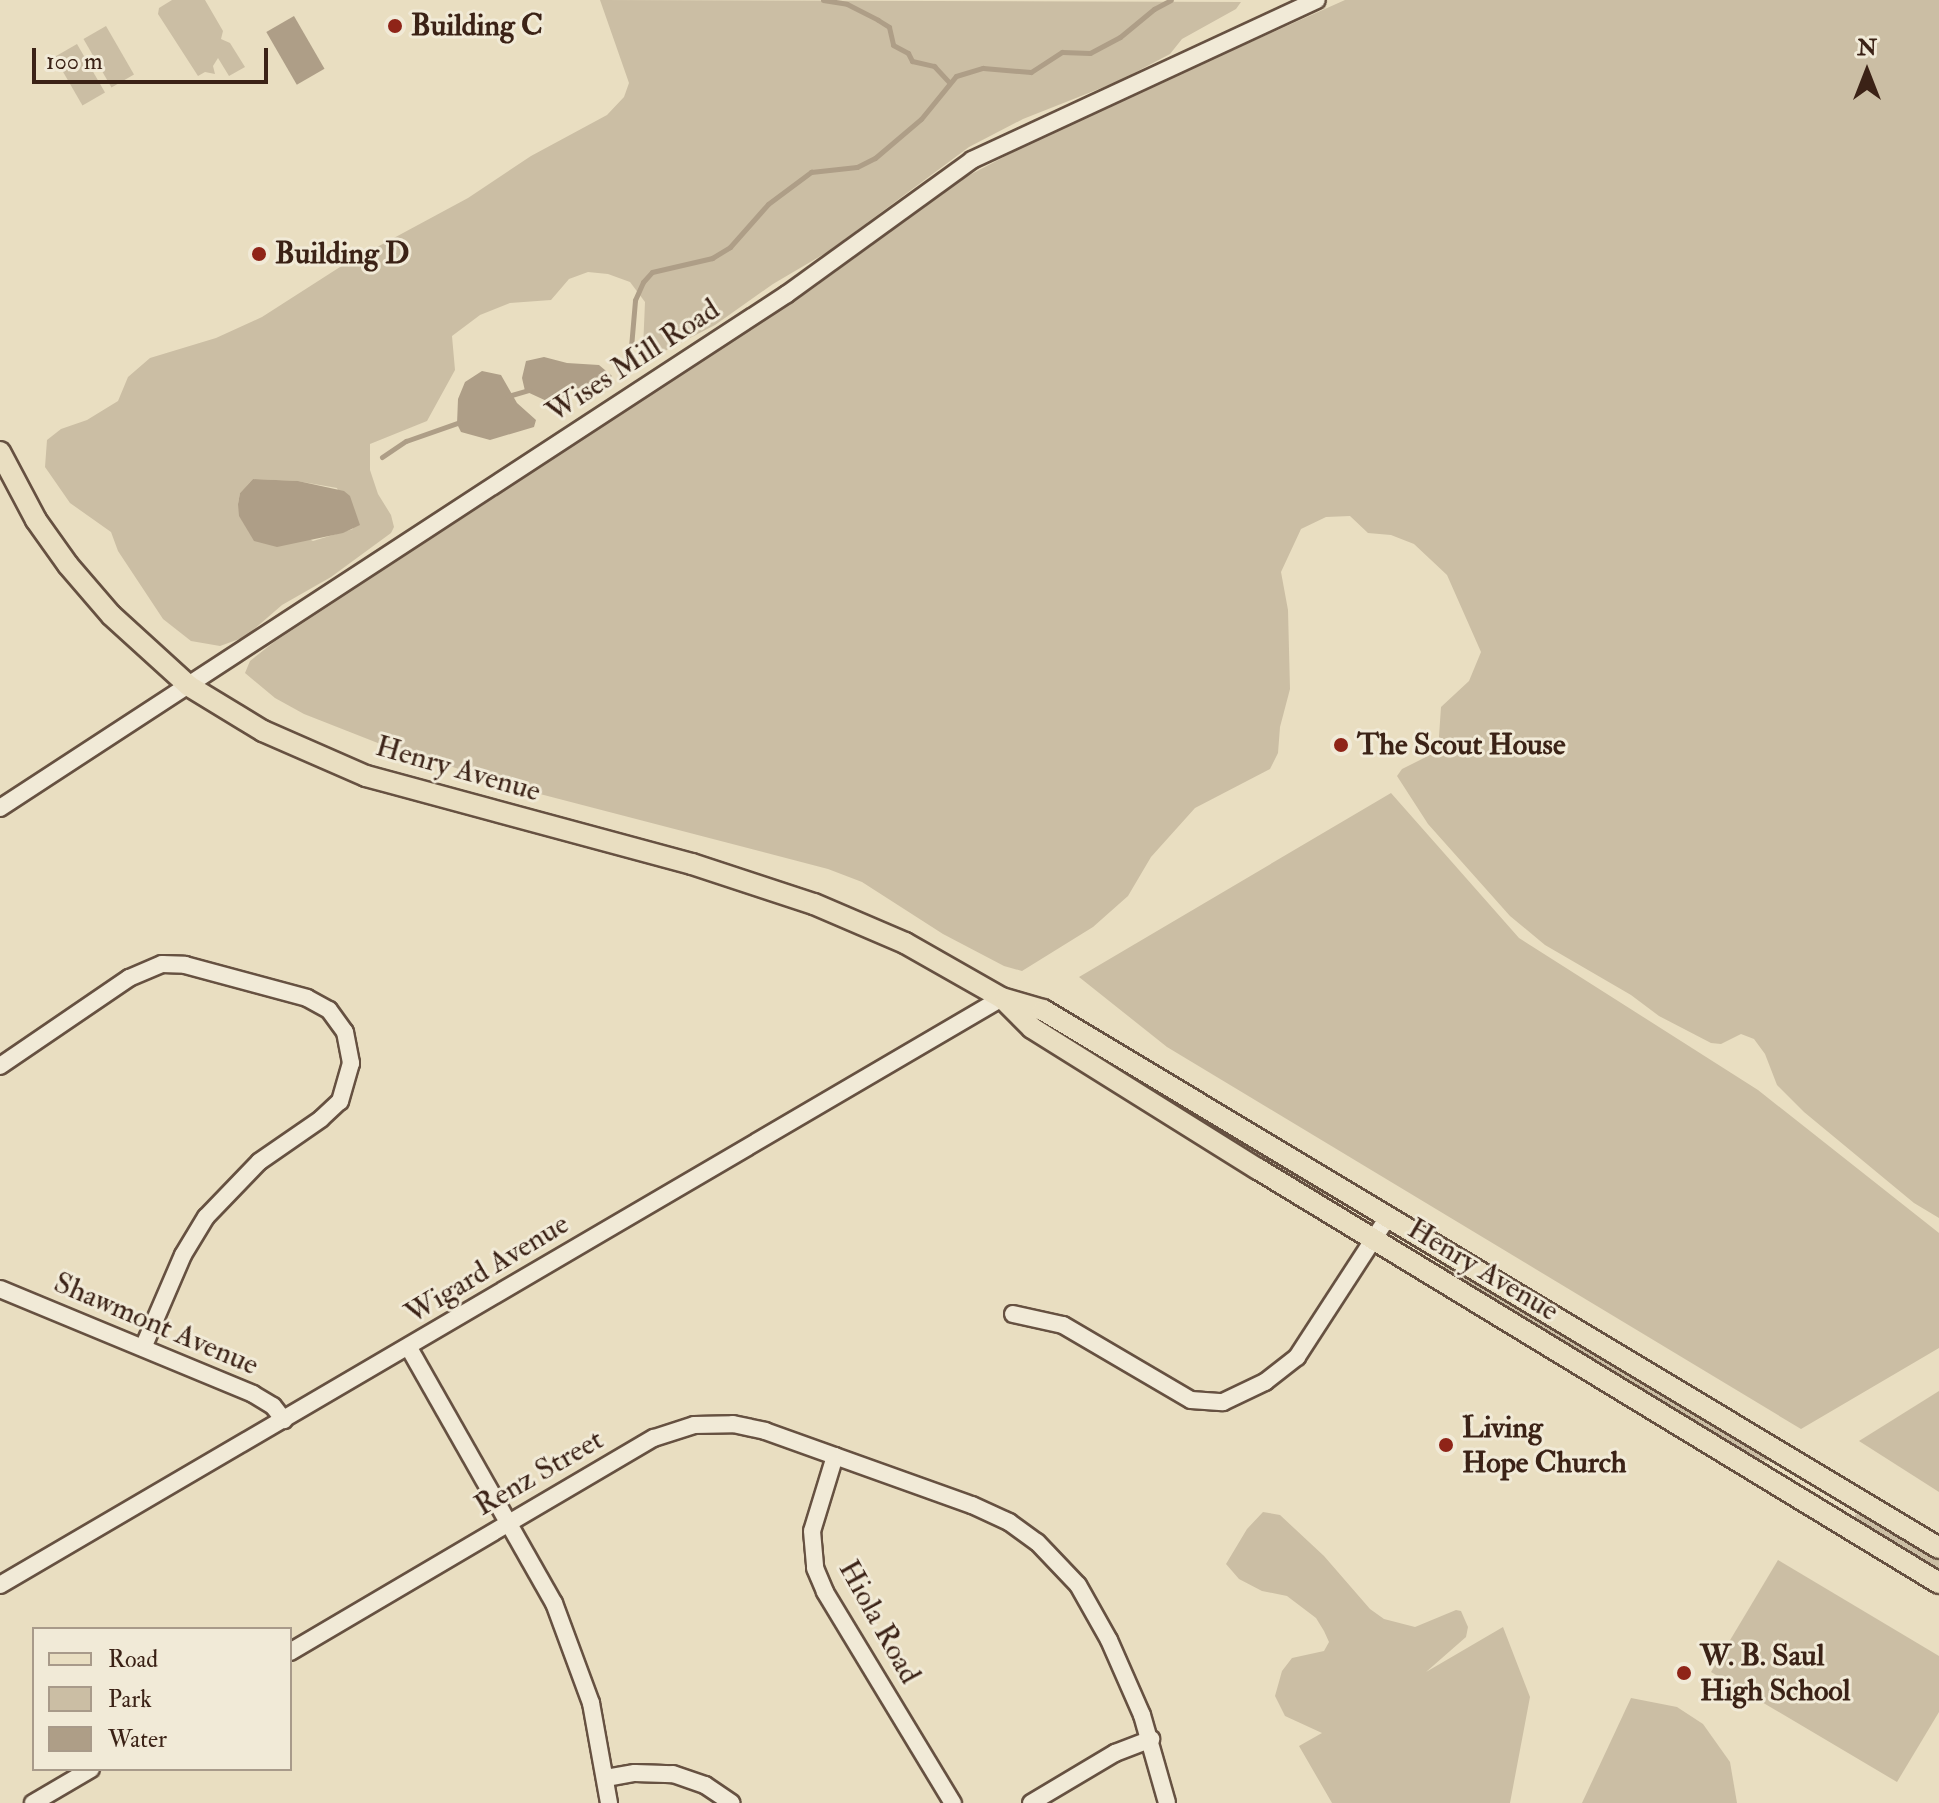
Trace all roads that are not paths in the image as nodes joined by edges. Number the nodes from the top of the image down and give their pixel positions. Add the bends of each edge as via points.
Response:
1 (1317, 0) edge
2 (0, 452) edge
3 (189, 686) junction
4 (0, 808) edge
5 (1002, 998) junction
6 (0, 1066) edge
7 (1388, 1217) junction
8 (1374, 1239) junction
9 (0, 1289) edge
10 (1013, 1314) dead end
11 (143, 1348) junction
12 (409, 1348) junction
13 (284, 1420) junction
14 (835, 1456) junction
15 (510, 1521) junction
16 (1939, 1548) edge
17 (1939, 1583) edge
18 (0, 1585) edge
19 (292, 1651) edge
20 (1151, 1739) junction
21 (88, 1771) edge
22 (606, 1778) junction
23 (33, 1803) edge
24 (609, 1803) edge
25 (732, 1803) edge
26 (953, 1803) edge
27 (1031, 1803) edge
28 (1167, 1803) edge

1 - 3 street, Wises Mill Road via 972,160 787,294
2 - 3 main road, Henry Avenue via 36,520 68,565 137,642
3 - 4 street, Wises Mill Road
3 - 5 main road, Henry Avenue via 263,731 333,764 800,898 905,943
5 - 7 main road, Henry Avenue via 1043,1010
5 - 8 main road, Henry Avenue via 1032,1028
5 - 12 street, Wigard Avenue
6 - 11 street via 139,971 173,963 318,1003 345,1032 350,1074 332,1111 259,1162 206,1217 183,1255
7 - 8 street
7 - 16 main road, Henry Avenue
8 - 10 street via 1297,1357 1263,1383 1223,1402 1180,1396 1063,1325
8 - 17 main road, Henry Avenue
9 - 11 street, Shawmont Avenue
11 - 13 street, Shawmont Avenue via 253,1394
12 - 13 street, Wigard Avenue
12 - 15 street
13 - 18 street, Wigard Avenue
14 - 15 street, Renz Street via 748,1427 694,1425 654,1438
14 - 20 street, Renz Street via 988,1511 1037,1542 1067,1571 1091,1606
14 - 26 street, Hiola Road via 812,1531 815,1568
15 - 19 street, Renz Street
15 - 22 street via 575,1653
20 - 27 street via 1115,1753
20 - 28 street, Renz Street
21 - 23 street
22 - 24 street
22 - 25 street via 673,1774 705,1785

